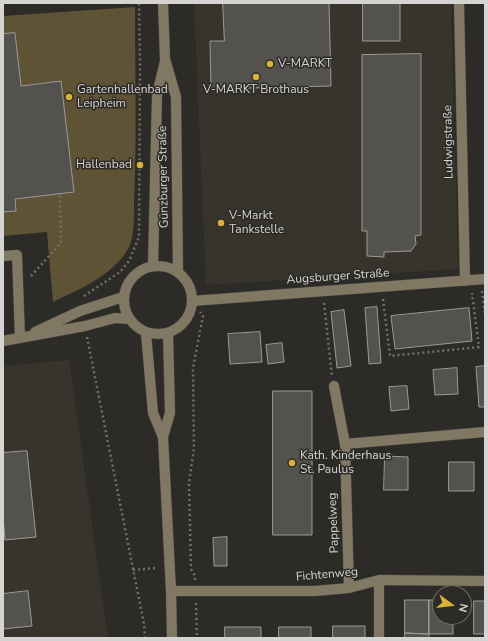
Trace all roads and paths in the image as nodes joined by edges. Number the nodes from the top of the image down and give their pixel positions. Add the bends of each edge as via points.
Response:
1 (163, 3) edge
2 (459, 3) edge
3 (165, 59) junction
4 (60, 194) dead end
5 (3, 256) edge
6 (153, 266) junction
7 (178, 272) junction
8 (475, 280) edge
9 (381, 287) junction
10 (18, 290) junction
11 (323, 292) junction
12 (123, 297) junction
13 (192, 301) junction
14 (485, 315) edge
15 (129, 319) junction
16 (146, 333) junction
17 (168, 333) junction
18 (20, 338) junction
19 (3, 340) edge
20 (334, 386) joint
21 (485, 432) edge
22 (163, 436) junction
23 (345, 444) junction
24 (170, 567) junction
25 (133, 570) dead end
26 (379, 580) junction
27 (485, 581) edge
28 (349, 588) junction
29 (171, 591) junction
30 (196, 591) junction
31 (172, 638) edge
32 (197, 638) edge
33 (379, 638) edge

1 - 3 street, Günzburger Straße
2 - 8 street, Ludwigstraße
3 - 6 street, Günzburger Straße via 157,95
3 - 7 street, Günzburger Straße via 176,97
4 - 10 path via 61,243
5 - 10 street via 17,255
6 - 7 street via 166,267
6 - 12 street via 133,276
7 - 13 street via 189,285
8 - 9 street, Augsburger Straße
8 - 9 path via 479,347 390,356
8 - 14 path
9 - 11 street, Augsburger Straße
10 - 18 street
11 - 13 street, Augsburger Straße
11 - 20 path
12 - 15 street via 123,305
12 - 18 street via 80,311
13 - 17 street via 185,322
13 - 30 path via 203,316 193,368 194,449 189,482 191,569 195,576
15 - 16 street
15 - 18 street via 115,318
16 - 17 street
16 - 22 street via 153,413
17 - 22 street via 170,413
18 - 19 street
20 - 23 street, Pappelweg
21 - 23 street
22 - 24 street
23 - 28 street, Pappelweg
24 - 25 path
24 - 29 street
26 - 27 street, Fichtenweg
26 - 28 street, Fichtenweg
26 - 33 street
28 - 30 street, Fichtenweg via 314,591
29 - 30 street, Fichtenweg
29 - 31 street
30 - 32 path

